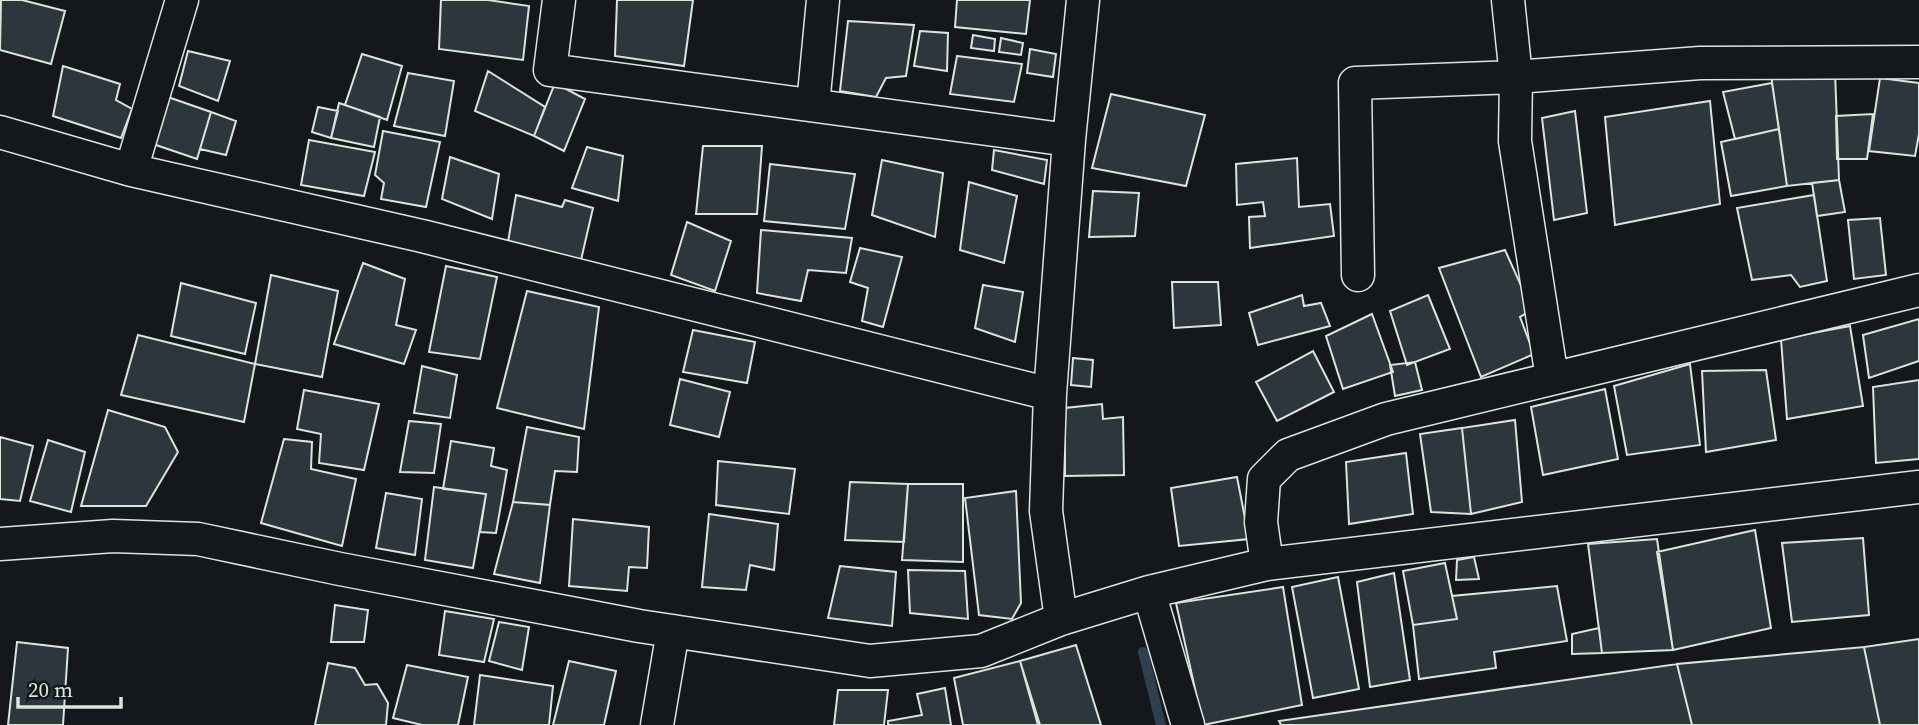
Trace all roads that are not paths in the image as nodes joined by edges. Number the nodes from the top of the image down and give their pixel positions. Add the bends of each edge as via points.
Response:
1 (182, 0) edge
2 (559, 0) edge
3 (823, 0) edge
4 (1083, 0) edge
5 (1508, 0) edge
6 (1919, 62) edge
7 (1516, 77) junction
8 (813, 105) junction
9 (0, 132) edge
10 (1069, 140) junction
11 (131, 170) junction
12 (1358, 275) dead end
13 (1919, 290) edge
14 (1552, 377) junction
15 (1050, 394) junction
16 (1919, 487) edge
17 (0, 544) edge
18 (1267, 564) junction
19 (1149, 592) junction
20 (1060, 619) junction
21 (673, 631) junction
22 (657, 725) edge
23 (1188, 725) edge

1 - 11 street
2 - 8 street via 550,70
3 - 8 street
4 - 10 street
5 - 7 street
6 - 7 street via 1700,63
7 - 12 street via 1355,83
7 - 14 street via 1516,141
8 - 10 street
9 - 11 street
10 - 15 street
11 - 15 street via 422,236
13 - 14 street
14 - 18 street via 1386,419 1288,455 1264,480 1261,522
15 - 20 street via 1046,511
16 - 18 street
17 - 21 street via 113,536 198,539
18 - 19 street
19 - 20 street
19 - 23 street
20 - 21 street via 981,651 870,662
21 - 22 street

